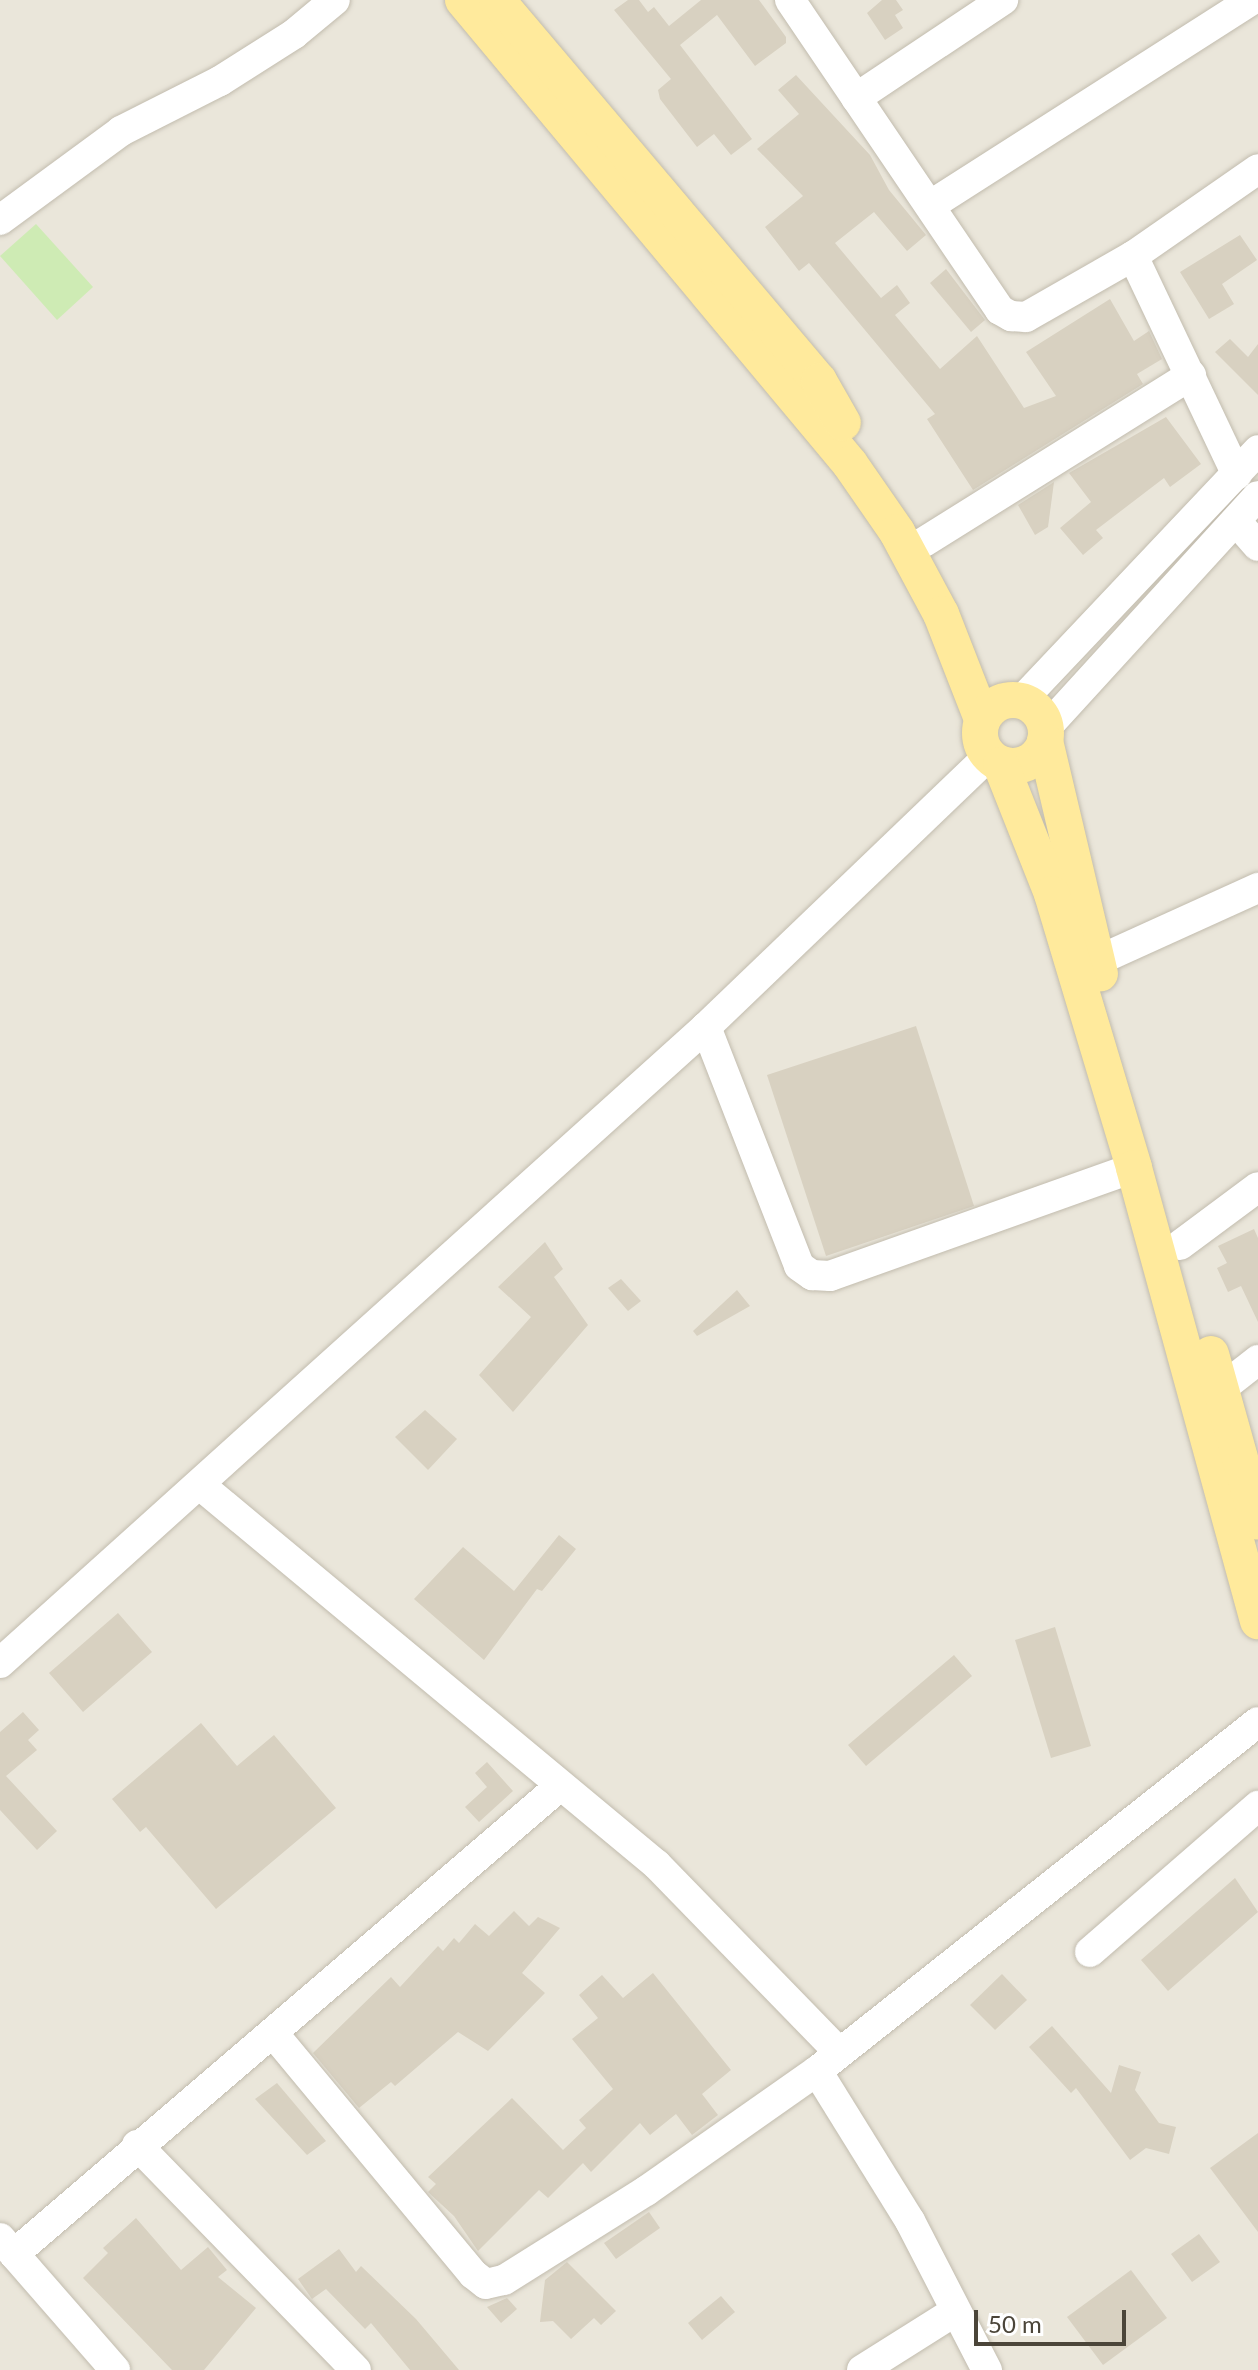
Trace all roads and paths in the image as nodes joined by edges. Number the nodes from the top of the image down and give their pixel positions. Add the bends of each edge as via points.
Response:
1 (335, 0) edge
2 (463, 0) edge
3 (497, 0) edge
4 (790, 0) edge
5 (1003, 0) edge
6 (1251, 0) edge
7 (856, 98) junction
8 (1258, 169) edge
9 (931, 205) junction
10 (0, 220) edge
11 (1133, 256) junction
12 (1191, 375) junction
13 (1258, 450) edge
14 (1248, 486) edge
15 (1236, 521) junction
16 (924, 542) junction
17 (1258, 546) edge
18 (1002, 707) junction
19 (1046, 735) junction
20 (995, 761) junction
21 (1258, 888) edge
22 (1097, 961) junction
23 (706, 1027) junction
24 (1134, 1168) junction
25 (1258, 1187) edge
26 (1180, 1245) junction
27 (1258, 1360) edge
28 (1221, 1389) junction
29 (200, 1485) junction
30 (1258, 1522) edge
31 (1258, 1621) edge
32 (0, 1663) edge
33 (1258, 1722) edge
34 (560, 1786) junction
35 (1258, 1806) edge
36 (1090, 1952) dead end
37 (273, 2033) junction
38 (828, 2061) junction
39 (137, 2145) junction
40 (7, 2246) edge
41 (954, 2312) junction
42 (115, 2370) edge
43 (356, 2370) edge
44 (862, 2370) edge
45 (987, 2370) edge

1 - 10 street via 220,81 121,131
2 - 18 main road via 850,464
3 - 16 main road via 819,381
4 - 7 street
5 - 7 street
6 - 9 street
7 - 9 street
8 - 11 street
9 - 11 street via 1000,310 1011,316 1026,317
11 - 12 street
12 - 14 street
12 - 16 street
13 - 14 street
14 - 15 street
14 - 18 street
15 - 17 street
15 - 19 street
16 - 18 main road
18 - 19 main road via 1033,706
18 - 20 main road via 981,745
19 - 20 main road via 1023,765
19 - 22 main road
20 - 23 street
20 - 24 main road via 1052,894
21 - 22 street
22 - 26 main road
23 - 24 street via 799,1266 812,1275 830,1276
23 - 29 street
24 - 31 main road
25 - 26 street
26 - 28 main road
27 - 28 street
28 - 30 main road
29 - 32 street
29 - 34 street
33 - 38 street
34 - 37 street
34 - 38 street via 686,1892
35 - 36 street
37 - 38 street via 486,2284 504,2280 646,2191
37 - 39 street
38 - 41 street
39 - 40 street
39 - 43 street
40 - 42 street
41 - 44 street
41 - 45 street

